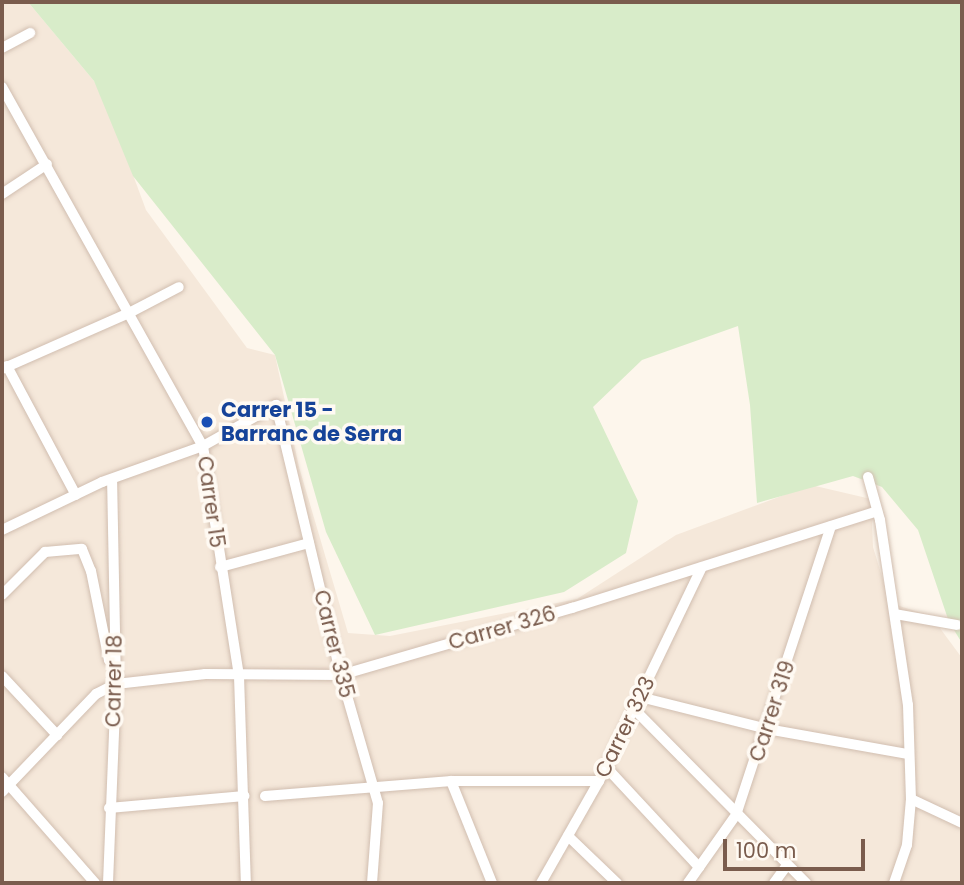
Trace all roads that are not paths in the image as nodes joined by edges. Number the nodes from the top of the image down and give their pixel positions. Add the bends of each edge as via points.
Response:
1 (30, 33) dead end
2 (2, 48) edge
3 (2, 87) edge
4 (47, 164) junction
5 (2, 194) edge
6 (179, 287) dead end
7 (129, 313) junction
8 (4, 367) edge
9 (203, 446) junction
10 (868, 477) dead end
11 (112, 479) junction
12 (76, 495) junction
13 (877, 511) junction
14 (831, 526) junction
15 (2, 530) edge
16 (309, 543) junction
17 (220, 567) junction
18 (702, 567) junction
19 (2, 595) edge
20 (895, 614) junction
21 (957, 625) dead end
22 (116, 664) junction
23 (341, 675) junction
24 (2, 676) edge
25 (239, 676) junction
26 (116, 684) junction
27 (640, 697) junction
28 (634, 709) junction
29 (767, 729) junction
30 (57, 735) junction
31 (907, 754) junction
32 (606, 767) junction
33 (450, 781) junction
34 (599, 781) junction
35 (4, 785) edge
36 (375, 787) junction
37 (244, 796) junction
38 (265, 796) dead end
39 (911, 799) junction
40 (109, 808) junction
41 (736, 815) junction
42 (962, 823) edge
43 (568, 836) junction
44 (787, 865) junction
45 (699, 867) junction
46 (96, 883) edge
47 (108, 883) edge
48 (246, 883) edge
49 (372, 883) edge
50 (492, 883) edge
51 (541, 883) edge
52 (617, 883) edge
53 (688, 883) edge
54 (774, 883) edge
55 (806, 883) edge
56 (894, 883) edge

1 - 2 street
3 - 4 street, Carrer 15
4 - 5 street
4 - 7 street, Carrer 15
6 - 7 street
7 - 8 street
7 - 9 street, Carrer 15
8 - 12 street
9 - 11 street
9 - 16 street, Carrer 335 via 276,405
9 - 17 street, Carrer 15
10 - 13 street
11 - 12 street
11 - 22 street, Carrer 18
12 - 15 street
13 - 14 street, Carrer 326
13 - 20 street
14 - 18 street, Carrer 326
14 - 29 street, Carrer 319
16 - 17 street
16 - 23 street, Carrer 335
17 - 25 street, Carrer 15
18 - 23 street, Carrer 326
18 - 27 street, Carrer 323
19 - 22 street via 45,552 82,549 91,571 109,660
20 - 21 street
20 - 31 street via 908,705
22 - 26 street, Carrer 18
23 - 25 street, Carrer 326
23 - 36 street, Carrer 335
24 - 30 street
25 - 26 street, Carrer 326 via 205,674
25 - 37 street, Carrer 15
26 - 30 street via 96,694
26 - 40 street, Carrer 18
27 - 28 street, Carrer 323
27 - 29 street
28 - 32 street, Carrer 323
28 - 41 street
29 - 31 street
29 - 41 street, Carrer 319
30 - 35 street
31 - 39 street
32 - 34 street, Carrer 323
32 - 45 street
33 - 34 street
33 - 36 street
33 - 50 street
34 - 43 street, Carrer 323
35 - 46 street
36 - 38 street
36 - 49 street, Carrer 335
37 - 40 street
37 - 48 street, Carrer 15
39 - 42 street
39 - 56 street via 907,845
40 - 47 street, Carrer 18
41 - 44 street
41 - 45 street, Carrer 319
43 - 51 street, Carrer 323
43 - 52 street
44 - 54 street
44 - 55 street
45 - 53 street, Carrer 319

